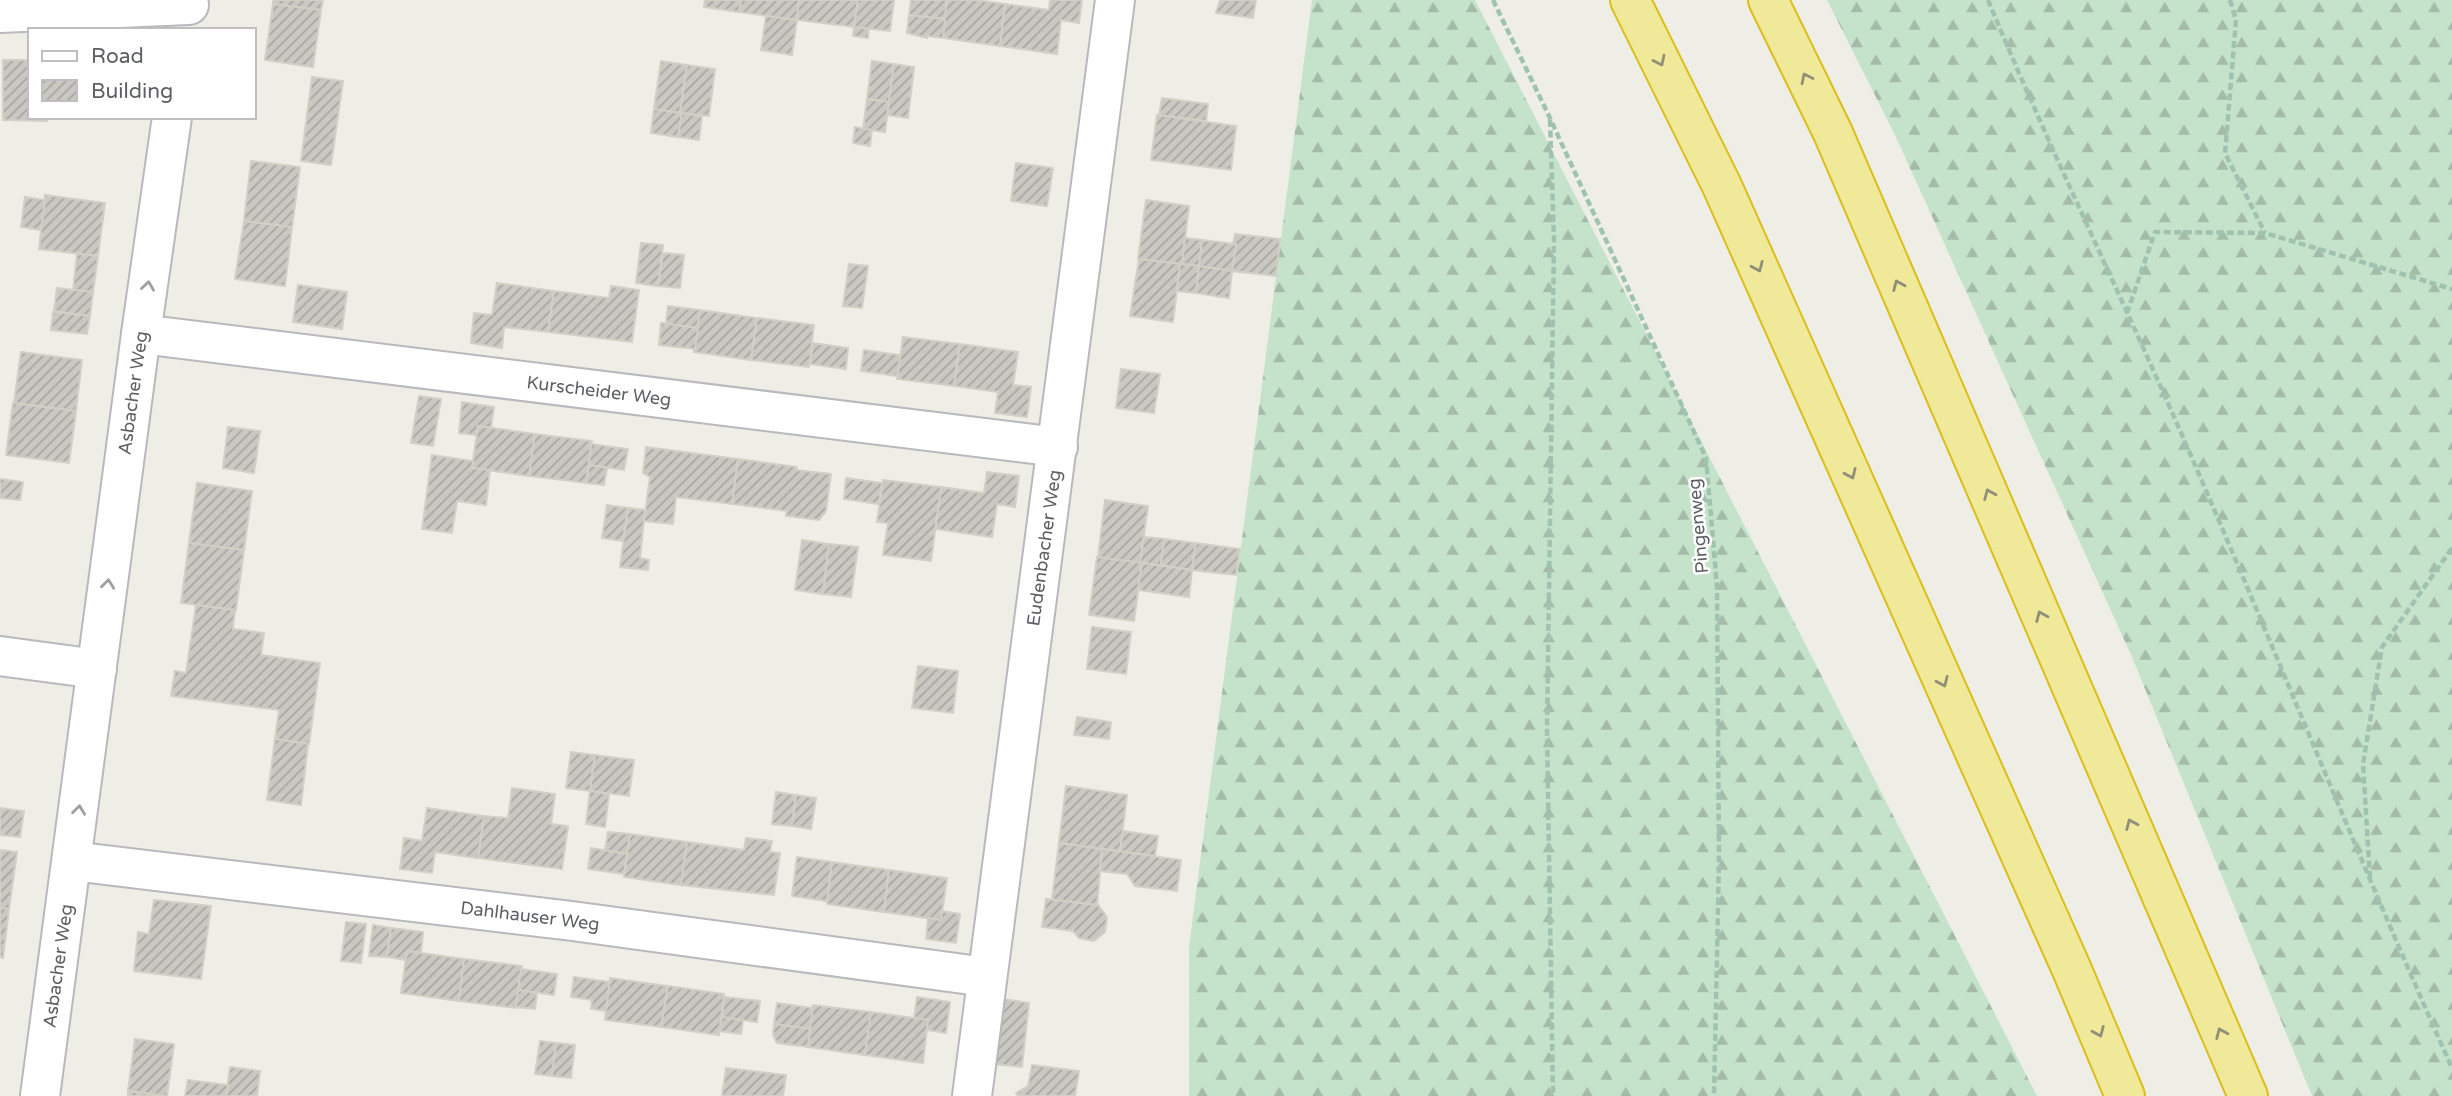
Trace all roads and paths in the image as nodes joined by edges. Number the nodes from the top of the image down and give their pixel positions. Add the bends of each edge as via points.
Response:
1 (1115, 0) edge
2 (1493, 0) edge
3 (1630, 0) edge
4 (1768, 0) edge
5 (1987, 0) edge
6 (2230, 0) edge
7 (188, 11) edge
8 (0, 13) edge
9 (1549, 116) junction
10 (172, 119) edge
11 (2265, 233) junction
12 (2452, 289) edge
13 (2127, 314) junction
14 (141, 334) junction
15 (1058, 447) junction
16 (2452, 548) edge
17 (0, 656) edge
18 (97, 669) junction
19 (72, 862) junction
20 (2371, 882) junction
21 (986, 977) junction
22 (2452, 1069) edge
23 (40, 1096) edge
24 (972, 1096) edge
25 (1553, 1096) edge
26 (1714, 1096) edge
27 (2126, 1096) edge
28 (2248, 1096) edge

1 - 15 street, Eudenbacher Weg
2 - 9 path, Pingenweg
3 -> 27 highway via 1722,186
28 -> 4 highway via 1833,133
5 - 13 path
6 - 11 path via 2236,20 2225,153
7 - 8 street
9 - 25 path via 1554,240 1547,730
9 - 26 path, Pingenweg via 1706,458 1717,586 1719,861
14 -> 10 street, Asbacher Weg
11 - 12 path
11 - 13 path via 2155,232
13 - 20 path
14 - 15 street, Kurscheider Weg
18 -> 14 street, Asbacher Weg
15 - 21 street, Eudenbacher Weg
16 - 20 path via 2382,647 2364,764
17 - 18 street
19 -> 18 street, Asbacher Weg
19 - 21 street, Dahlhauser Weg via 612,926
19 - 23 street, Asbacher Weg
20 - 22 path
21 - 24 street, Eudenbacher Weg

